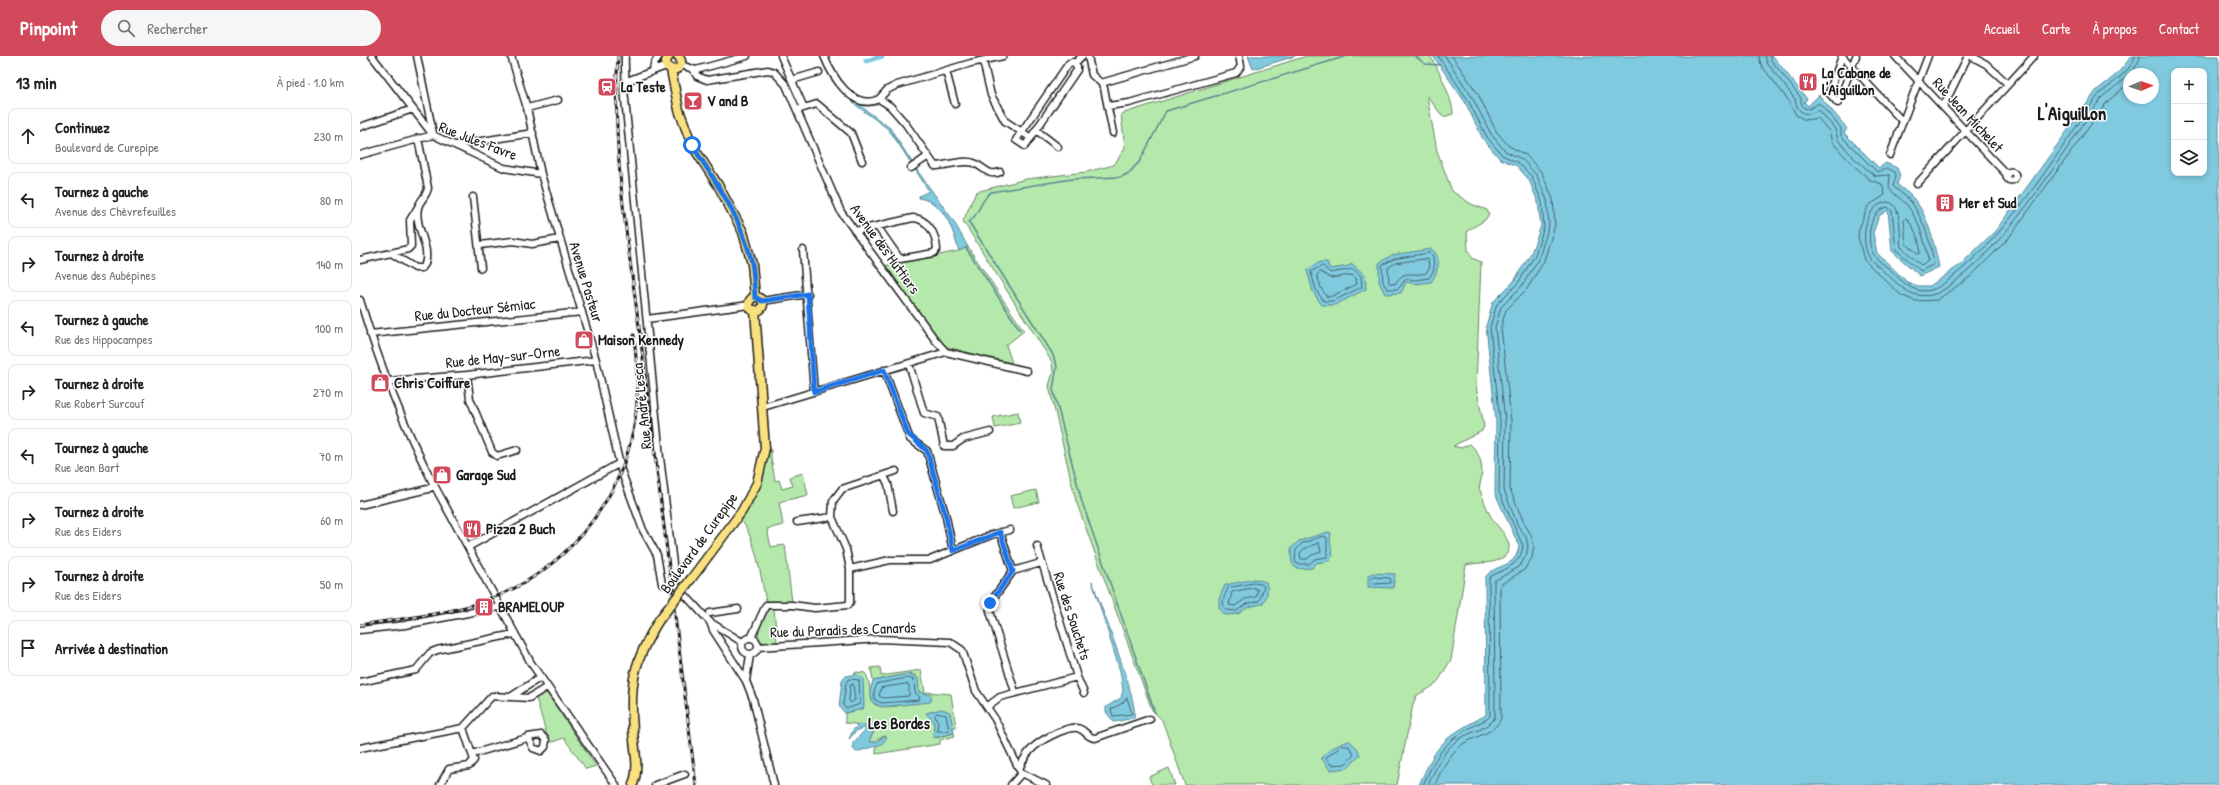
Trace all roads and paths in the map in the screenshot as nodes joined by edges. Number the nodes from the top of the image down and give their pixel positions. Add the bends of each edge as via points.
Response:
1 (372, 56) edge
2 (417, 56) edge
3 (511, 56) edge
4 (625, 56) edge
5 (659, 56) edge
6 (669, 56) edge
7 (679, 56) edge
8 (747, 56) edge
9 (781, 56) edge
10 (824, 56) edge
11 (1003, 56) edge
12 (1082, 56) edge
13 (1088, 56) edge
14 (1195, 56) edge
15 (1239, 56) edge
16 (1842, 56) edge
17 (1856, 56) edge
18 (1895, 56) edge
19 (1928, 56) edge
20 (1970, 56) edge
21 (2034, 56) edge
22 (983, 62) junction
23 (1075, 63) junction
24 (1852, 67) junction
25 (674, 68) junction
26 (693, 70) junction
27 (653, 71) junction
28 (946, 71) junction
29 (819, 72) dead end
30 (627, 80) junction
31 (792, 80) junction
32 (1918, 81) junction
33 (1101, 83) junction
34 (2008, 84) junction
35 (879, 99) junction
36 (558, 100) dead end
37 (955, 104) dead end
38 (1108, 106) junction
39 (1943, 107) junction
40 (527, 108) junction
41 (804, 108) junction
42 (413, 109) junction
43 (797, 110) junction
44 (1903, 122) junction
45 (360, 127) edge
46 (1036, 130) junction
47 (1966, 131) junction
48 (1022, 132) junction
49 (533, 133) junction
50 (1113, 133) dead end
51 (433, 135) junction
52 (418, 138) junction
53 (1031, 138) junction
54 (456, 145) junction
55 (1058, 147) dead end
56 (360, 155) edge
57 (1890, 155) dead end
58 (929, 160) junction
59 (862, 161) dead end
60 (911, 168) dead end
61 (1000, 172) dead end
62 (541, 174) junction
63 (2007, 174) dead end
64 (1917, 184) dead end
65 (473, 197) dead end
66 (418, 207) junction
67 (877, 226) junction
68 (855, 231) junction
69 (560, 239) junction
70 (480, 245) junction
71 (804, 250) dead end
72 (391, 253) junction
73 (360, 260) edge
74 (481, 268) dead end
75 (808, 294) junction
76 (758, 299) junction
77 (360, 300) edge
78 (752, 308) junction
79 (582, 312) junction
80 (647, 319) junction
81 (370, 334) junction
82 (946, 352) junction
83 (596, 360) junction
84 (909, 364) junction
85 (884, 370) junction
86 (1027, 371) dead end
87 (467, 375) junction
88 (388, 381) junction
89 (814, 392) junction
90 (763, 407) junction
91 (990, 432) dead end
92 (517, 450) dead end
93 (620, 463) junction
94 (896, 471) dead end
95 (884, 476) junction
96 (434, 485) junction
97 (360, 505) edge
98 (893, 510) dead end
99 (832, 516) junction
100 (797, 522) dead end
101 (1010, 530) dead end
102 (1000, 532) junction
103 (1037, 546) dead end
104 (468, 547) junction
105 (953, 551) junction
106 (1041, 563) junction
107 (850, 569) junction
108 (1013, 571) junction
109 (662, 584) dead end
110 (499, 607) junction
111 (738, 609) dead end
112 (710, 613) dead end
113 (710, 622) junction
114 (360, 630) edge
115 (514, 634) junction
116 (751, 638) junction
117 (742, 642) junction
118 (758, 647) junction
119 (743, 651) junction
120 (750, 655) junction
121 (731, 658) junction
122 (541, 677) junction
123 (1077, 677) junction
124 (746, 681) junction
125 (360, 682) edge
126 (547, 687) junction
127 (1015, 692) junction
128 (1084, 693) dead end
129 (512, 696) junction
130 (988, 706) junction
131 (1150, 719) dead end
132 (463, 728) junction
133 (528, 737) dead end
134 (360, 748) edge
135 (472, 754) junction
136 (1020, 771) junction
137 (685, 774) dead end
138 (440, 785) edge
139 (616, 785) edge
140 (628, 785) edge
141 (633, 785) edge
142 (655, 785) edge
143 (774, 785) edge
144 (1010, 785) edge
145 (1046, 785) edge

1 - 42 street
2 - 51 street
3 - 40 street, Avenue Pasteur
4 - 30 street, Rue André Lesca via 624,71
5 - 27 street
6 - 25 main road via 666,61
7 - 25 main road
8 - 26 street
9 - 31 street
10 - 35 street via 834,77 848,92 864,102
11 - 22 street
12 - 23 street
13 - 33 street via 1092,75
14 - 33 street
15 - 38 street via 1241,66 1236,73
16 - 24 street
16 - 24 street via 1829,93 1838,103
17 - 24 street
18 - 32 street, Rue Jean Michelet
19 - 32 street
20 - 34 street via 1986,64
20 - 39 street
21 - 34 street
22 - 28 street
22 - 48 street via 991,95 1005,120
23 - 46 street via 1077,70
23 - 48 street via 1068,63
24 - 44 street
25 - 26 street, Avenue des Huttiers
25 - 27 street
25 - 76 main road via 679,110 692,145 718,185 743,232
26 - 43 street, Avenue des Huttiers via 697,76 707,80 768,70 774,72 782,78
27 - 30 street
28 - 35 street via 898,85 887,90
28 - 37 street
29 - 31 street
30 - 80 street, Rue André Lesca via 624,89
31 - 41 street
32 - 39 street, Rue Jean Michelet
32 - 44 street
33 - 38 street
34 - 47 street
35 - 58 street via 890,106 905,123
36 - 40 street
38 - 50 street
39 - 47 street, Rue Jean Michelet
40 - 49 street, Avenue Pasteur
41 - 43 street
41 - 59 street via 816,104 851,133
42 - 45 street
42 - 51 street
43 - 68 street, Avenue des Huttiers via 841,212
44 - 57 street
46 - 53 street
46 - 55 street
47 - 63 street, Rue Jean Michelet
47 - 64 street
48 - 53 street
48 - 53 street via 1016,140 1021,144 1025,146
49 - 54 street
49 - 62 street, Avenue Pasteur
51 - 52 street, Rue Jules Favre
51 - 54 street, Rue Jules Favre
52 - 56 street, Rue Jules Favre
52 - 66 street via 428,188
54 - 62 street, Rue Jules Favre via 504,168
58 - 60 street
58 - 61 street via 935,166 973,163 989,173
62 - 69 street, Avenue Pasteur
65 - 70 street
66 - 72 street via 410,220 411,246
66 - 72 street via 418,224 426,251 426,264 422,268 416,268
67 - 67 street via 918,218 930,226 937,249 934,253 900,259
67 - 68 street
68 - 82 street, Avenue des Huttiers
69 - 70 street via 532,244 513,241
69 - 79 street, Avenue Pasteur
70 - 74 street
71 - 75 street
72 - 73 street
75 - 76 street
75 - 89 street
76 - 78 main road via 751,299
76 - 78 main road via 761,307
77 - 81 street
78 - 80 street via 702,311
78 - 90 main road, Boulevard de Curepipe
79 - 81 street, Rue du Docteur Sémiac
79 - 83 street, Avenue Pasteur
80 - 113 street, Rue André Lesca via 660,457 676,585
81 - 88 street
82 - 84 street
82 - 86 street
83 - 87 street, Rue de May-sur-Orne
83 - 93 street, Avenue Pasteur
84 - 85 street
84 - 91 street via 924,412 938,417 944,446 953,446 963,439
85 - 89 street
85 - 105 street via 908,434 927,451
87 - 88 street, Rue de May-sur-Orne
87 - 92 street via 470,399 492,452 497,456
88 - 96 street via 422,463
89 - 90 street
90 - 141 main road, Boulevard de Curepipe, bridge via 765,448 757,483 742,511 659,620 637,663 632,681 631,702 636,771
93 - 104 street
93 - 109 street, Avenue Pasteur via 640,523 657,555
94 - 95 street
95 - 98 street
95 - 99 street via 842,488 833,501
96 - 97 street via 428,489
96 - 104 street
99 - 100 street
99 - 107 street via 846,549
101 - 102 street
102 - 105 street
102 - 108 street
103 - 106 street, Rue des Souchets
104 - 110 street
105 - 107 street via 925,561 890,560
106 - 108 street, Rue des Souchets
106 - 123 street, Rue des Souchets
107 - 116 street via 848,605 815,608 766,605
108 - 127 street via 990,603 990,611
110 - 114 street
110 - 115 street
111 - 112 street
113 - 117 street, Rue André Lesca
113 - 121 street, Rue André Lesca via 712,630
115 - 122 street
115 - 125 street via 437,650 430,653 416,670
116 - 117 street
116 - 118 street via 757,642
117 - 119 street
118 - 120 street via 757,651
118 - 130 street, Rue du Paradis des Canards via 880,638 950,642 962,650 976,691
119 - 120 street
119 - 121 street
120 - 124 street, Rue André Lesca
121 - 124 street, Rue André Lesca
122 - 126 street
122 - 129 street
123 - 127 street, Rue des Souchets
123 - 128 street, Rue des Souchets
124 - 143 street, Rue André Lesca via 753,699
126 - 129 street via 529,698
126 - 139 street
127 - 130 street, Rue des Souchets via 1000,697
129 - 132 street via 497,695 488,698
130 - 136 street, Rue du Paradis des Canards
131 - 136 street via 1095,738 1089,737 1082,729 1074,728 1050,736 1029,750
132 - 134 street
132 - 135 street
133 - 135 street
135 - 138 street via 474,760 469,766 449,769
136 - 144 street
136 - 145 street
137 - 142 street
140 - 141 main road

